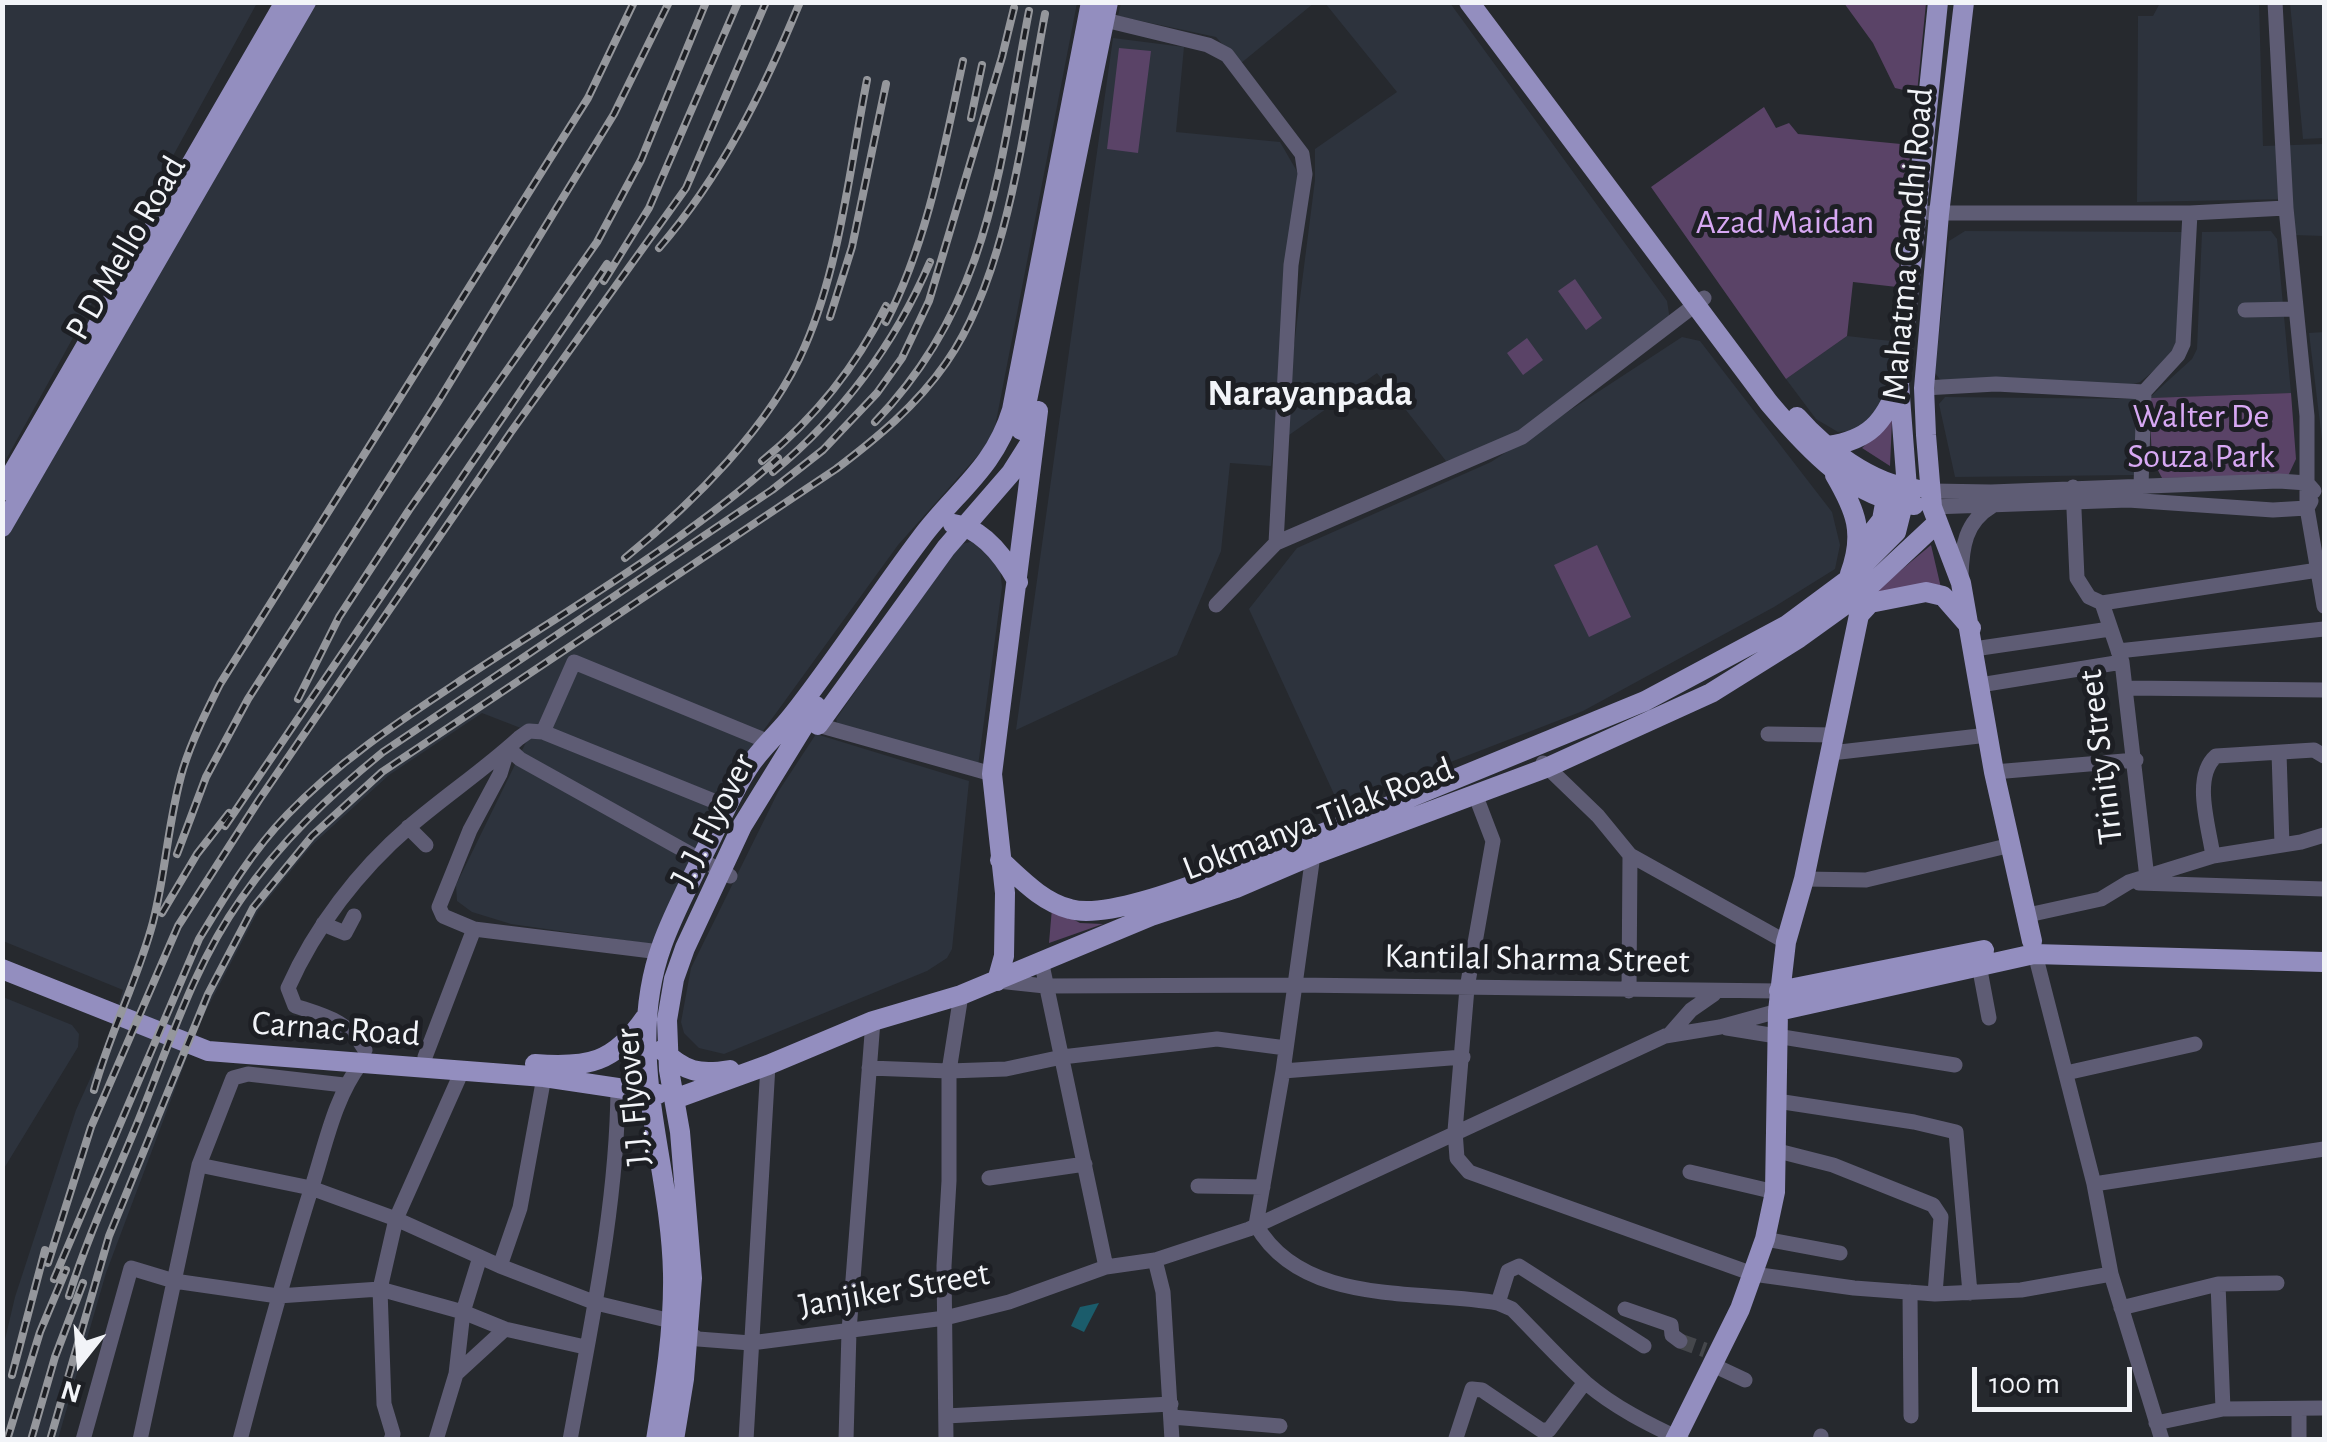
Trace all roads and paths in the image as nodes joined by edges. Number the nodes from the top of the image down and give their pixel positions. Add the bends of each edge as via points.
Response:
1 (286, 2) edge
2 (306, 2) edge
3 (1091, 2) edge
4 (1468, 2) edge
5 (1484, 2) edge
6 (1938, 2) edge
7 (1964, 2) edge
8 (2275, 2) edge
9 (1106, 12) edge
10 (188, 189) junction
11 (2286, 208) junction
12 (1915, 212) junction
13 (2190, 213) junction
14 (1939, 214) junction
15 (1700, 302) junction
16 (1041, 303) junction
17 (2296, 309) junction
18 (2245, 310) dead end
19 (1900, 384) junction
20 (1924, 388) junction
21 (2144, 392) junction
22 (1026, 436) junction
23 (1829, 457) junction
24 (2142, 486) junction
25 (2, 491) edge
26 (2073, 494) junction
27 (2314, 494) edge
28 (1899, 497) junction
29 (1995, 504) junction
30 (1934, 507) junction
31 (965, 526) junction
32 (2, 527) edge
33 (924, 534) junction
34 (2319, 540) edge
35 (1276, 543) junction
36 (1859, 550) junction
37 (2318, 570) junction
38 (1848, 579) junction
39 (1018, 582) junction
40 (1961, 583) junction
41 (1848, 603) junction
42 (2102, 603) junction
43 (1216, 605) dead end
44 (2324, 606) edge
45 (2324, 629) edge
46 (2110, 630) junction
47 (1972, 638) junction
48 (1853, 645) junction
49 (2120, 656) junction
50 (1980, 685) junction
51 (2126, 688) junction
52 (2324, 690) edge
53 (818, 725) joint
54 (543, 732) junction
55 (1768, 734) dead end
56 (1988, 735) junction
57 (774, 740) junction
58 (1833, 744) junction
59 (508, 748) junction
60 (1532, 748) junction
61 (2279, 753) junction
62 (2324, 756) edge
63 (2136, 760) junction
64 (1546, 768) junction
65 (1994, 772) junction
66 (992, 774) junction
67 (1475, 794) junction
68 (726, 806) junction
69 (408, 828) junction
70 (2324, 835) edge
71 (426, 845) dead end
72 (2011, 845) junction
73 (2282, 845) junction
74 (1630, 854) junction
75 (1313, 855) junction
76 (2213, 856) junction
77 (1000, 860) junction
78 (700, 861) junction
79 (730, 876) dead end
80 (2146, 878) junction
81 (1804, 880) junction
82 (2130, 882) junction
83 (2324, 889) edge
84 (2028, 915) junction
85 (354, 916) dead end
86 (324, 924) junction
87 (474, 929) junction
88 (1786, 942) junction
89 (2033, 947) junction
90 (2324, 951) edge
91 (660, 952) junction
92 (2, 958) edge
93 (1041, 960) junction
94 (2324, 962) edge
95 (1979, 965) junction
96 (2, 969) edge
97 (997, 981) junction
98 (1295, 985) junction
99 (1045, 986) junction
100 (1468, 988) junction
101 (1629, 991) junction
102 (1718, 992) junction
103 (961, 995) junction
104 (1779, 1001) junction
105 (645, 1018) junction
106 (1989, 1018) dead end
107 (873, 1021) junction
108 (1720, 1027) junction
109 (1670, 1034) junction
110 (1778, 1039) junction
111 (2195, 1044) dead end
112 (1286, 1048) junction
113 (230, 1050) junction
114 (363, 1056) junction
115 (424, 1056) junction
116 (1463, 1057) junction
117 (1062, 1058) junction
118 (768, 1065) junction
119 (1954, 1065) dead end
120 (680, 1067) junction
121 (869, 1068) junction
122 (1283, 1070) junction
123 (462, 1071) junction
124 (949, 1071) junction
125 (2066, 1073) junction
126 (544, 1077) junction
127 (344, 1085) junction
128 (618, 1088) junction
129 (650, 1094) junction
130 (680, 1097) junction
131 (1777, 1101) junction
132 (1455, 1131) junction
133 (1778, 1151) junction
134 (2324, 1151) edge
135 (1084, 1164) junction
136 (199, 1165) junction
137 (1690, 1172) dead end
138 (990, 1178) dead end
139 (2094, 1184) junction
140 (1198, 1186) dead end
141 (1262, 1187) junction
142 (311, 1188) junction
143 (1775, 1192) junction
144 (396, 1219) junction
145 (1256, 1225) junction
146 (1765, 1239) junction
147 (1840, 1253) dead end
148 (480, 1257) junction
149 (1155, 1260) junction
150 (500, 1266) junction
151 (1106, 1267) junction
152 (1754, 1274) junction
153 (2111, 1274) junction
154 (174, 1282) junction
155 (2277, 1283) dead end
156 (2218, 1284) junction
157 (380, 1289) junction
158 (1910, 1292) junction
159 (1970, 1292) junction
160 (1934, 1294) junction
161 (278, 1296) junction
162 (1498, 1303) junction
163 (596, 1304) junction
164 (2121, 1308) junction
165 (1626, 1309) dead end
166 (463, 1312) junction
167 (945, 1318) junction
168 (670, 1320) junction
169 (505, 1329) junction
170 (849, 1331) junction
171 (698, 1340) junction
172 (1680, 1341) tunnel mouth
173 (751, 1343) junction
174 (1644, 1346) dead end
175 (585, 1347) junction
176 (1712, 1357) junction
177 (456, 1374) junction
178 (1745, 1380) dead end
179 (1586, 1382) junction
180 (2223, 1408) junction
181 (2299, 1408) junction
182 (2324, 1408) edge
183 (1171, 1410) junction
184 (946, 1416) junction
185 (1911, 1416) dead end
186 (2156, 1423) junction
187 (1280, 1426) dead end
188 (1456, 1438) edge
189 (1677, 1439) edge
190 (83, 1440) edge
191 (140, 1440) edge
192 (240, 1440) edge
193 (392, 1440) edge
194 (436, 1440) edge
195 (570, 1440) edge
196 (656, 1440) edge
197 (666, 1440) edge
198 (674, 1440) edge
199 (683, 1440) edge
200 (746, 1440) edge
201 (846, 1440) edge
202 (946, 1440) edge
203 (1172, 1440) edge
204 (2162, 1440) edge
205 (2300, 1440) edge

1 - 10 main road
2 - 10 main road, P D Mello Road
3 - 16 main road
4 - 15 main road
5 - 15 main road
6 - 12 main road
7 - 14 main road, Mahatma Gandhi Road
8 - 11 street
9 - 16 main road
9 - 35 street via 1226,55 1302,154 1306,174 1291,264
10 - 25 main road
10 - 32 main road, P D Mello Road
11 - 13 street
11 - 17 street
12 - 14 street
12 - 19 main road
13 - 14 street
13 - 21 street via 2182,344
14 - 20 main road, Mahatma Gandhi Road
15 - 23 main road via 1769,404 1800,440
15 - 35 street via 1522,437
16 - 22 main road, J. J. Flyover
16 - 33 main road via 1004,436
17 - 18 street
17 - 27 street
19 - 23 main road via 1868,436
19 - 28 main road
20 - 21 street via 1996,384
20 - 30 main road, Mahatma Gandhi Road
21 - 24 street
22 - 31 main road via 1011,473
22 - 39 main road
22 - 198 main road, J. J. Flyover via 936,540 770,775 685,948 667,1020 692,1278
23 - 28 main road
23 - 36 main road via 1854,506
24 - 26 street
24 - 27 street
26 - 27 street via 2274,510
26 - 29 street
26 - 30 street via 1991,492
26 - 42 street, Trinity Street via 2077,578
27 - 34 street
28 - 30 main road
28 - 36 main road
28 - 38 main road, Lokmanya Tilak Road via 1896,532
29 - 30 street
29 - 40 street via 1968,530
30 - 40 main road, Mahatma Gandhi Road
30 - 41 main road, Lokmanya Tilak Road
31 - 33 main road via 946,523
31 - 39 main road via 1006,560
31 - 53 main road
33 - 57 main road
34 - 37 street
35 - 43 street
36 - 38 main road
37 - 42 street
37 - 44 street
38 - 41 main road
38 - 60 main road, Lokmanya Tilak Road via 1786,625 1645,701
39 - 66 main road
40 - 47 main road, Mahatma Gandhi Road
41 - 48 main road
41 - 64 main road, Lokmanya Tilak Road via 1712,692
42 - 46 street, Trinity Street
45 - 49 street
46 - 47 street
46 - 49 street, Trinity Street
47 - 48 main road via 1943,596 1926,592 1870,603 1859,615
47 - 50 main road, Mahatma Gandhi Road
48 - 58 main road
49 - 50 street
49 - 51 street, Trinity Street
50 - 56 main road, Mahatma Gandhi Road
51 - 52 street
51 - 63 street, Trinity Street
53 - 66 street
54 - 57 street via 574,662
54 - 59 street via 529,731
54 - 68 street
55 - 58 street
56 - 58 street
56 - 65 main road, Mahatma Gandhi Road
57 - 68 main road via 750,764
57 - 197 main road, J.J. Flyover via 674,944 655,1019 684,1274
58 - 81 main road
59 - 69 street
59 - 78 street
59 - 87 street via 439,906 442,916
60 - 64 street
60 - 77 main road, Lokmanya Tilak Road via 1236,869 1121,906 1075,911 1056,905
61 - 62 street via 2314,750
61 - 73 street
61 - 76 street via 2210,760 2203,779
63 - 65 street
63 - 80 street, Trinity Street
64 - 67 main road, Lokmanya Tilak Road
64 - 74 street
65 - 72 main road, Mahatma Gandhi Road
66 - 77 main road
67 - 75 main road, Lokmanya Tilak Road
67 - 100 street via 1493,841
68 - 78 main road
69 - 71 street
69 - 86 street
70 - 73 street
72 - 81 street via 1866,880
72 - 84 main road, Mahatma Gandhi Road
73 - 76 street
74 - 88 street
74 - 101 street
75 - 93 main road, Lokmanya Tilak Road
75 - 98 street
76 - 80 street
77 - 97 main road via 1004,956
78 - 79 street
78 - 91 main road
80 - 82 street
81 - 88 main road
82 - 83 street
82 - 84 street via 2101,898
84 - 89 main road, Mahatma Gandhi Road
85 - 86 street via 345,934
86 - 114 street via 288,995 295,1006 356,1033
87 - 91 street
87 - 115 street
88 - 104 main road
89 - 90 main road
89 - 94 main road
89 - 95 main road
89 - 104 main road
89 - 125 street
91 - 105 main road
92 - 113 main road, Carnac Road
93 - 97 main road, Lokmanya Tilak Road
93 - 99 street
95 - 104 main road
95 - 106 street
96 - 113 main road, Carnac Road via 208,1051
97 - 99 street, Kantilal Sharma Street
97 - 103 main road, Lokmanya Tilak Road
98 - 99 street, Kantilal Sharma Street
98 - 100 street, Kantilal Sharma Street
98 - 112 street
99 - 117 street
100 - 101 street, Kantilal Sharma Street
100 - 116 street
101 - 102 street, Kantilal Sharma Street
102 - 104 street, Kantilal Sharma Street
102 - 109 street
103 - 107 main road, Lokmanya Tilak Road
103 - 124 street
104 - 108 street
104 - 110 main road
105 - 115 main road, Carnac Road via 608,1058 578,1065
105 - 120 main road via 654,1044
105 - 129 main road
107 - 118 main road, Lokmanya Tilak Road
107 - 121 street
108 - 109 street
108 - 110 street
109 - 132 street, Janjiker Street
110 - 119 street
110 - 131 main road
111 - 125 street
112 - 117 street via 1217,1038
112 - 122 street
113 - 114 main road, Carnac Road
114 - 115 main road, Carnac Road
114 - 123 main road, Carnac Road
114 - 127 street
116 - 122 street
116 - 132 street
117 - 124 street
117 - 135 street
118 - 120 main road via 706,1074
118 - 130 main road, Lokmanya Tilak Road
118 - 173 street
120 - 130 main road
121 - 124 street
121 - 170 street
122 - 141 street
123 - 126 main road, Carnac Road
123 - 144 street
124 - 167 street
125 - 139 street
126 - 128 main road, Carnac Road
126 - 150 street via 520,1208
127 - 136 street via 238,1074
127 - 142 street
128 - 129 main road, Carnac Road
128 - 163 street
129 - 130 main road, Carnac Road
129 - 168 main road via 674,1274
130 - 171 main road via 695,1231
131 - 133 main road
131 - 159 street via 1956,1132
132 - 145 street, Janjiker Street
132 - 152 street via 1460,1166 1475,1176
133 - 143 main road
133 - 160 street via 1933,1205 1941,1217
134 - 139 street
135 - 138 street
135 - 151 street
136 - 142 street
136 - 154 street
137 - 143 street
139 - 153 street
140 - 141 street
141 - 145 street
142 - 144 street
142 - 161 street
143 - 146 main road
144 - 148 street
144 - 157 street
145 - 149 street, Janjiker Street
145 - 162 street via 1292,1266 1320,1280
146 - 147 street
146 - 152 main road
148 - 150 street
148 - 166 street
149 - 151 street, Janjiker Street
149 - 183 street
150 - 163 street
151 - 167 street, Janjiker Street
152 - 158 street
152 - 176 main road
153 - 159 street
153 - 164 street
154 - 161 street
154 - 190 street via 131,1268
154 - 191 street
155 - 156 street
156 - 164 street
156 - 180 street
157 - 161 street
157 - 166 street
157 - 193 street via 384,1404
158 - 160 street
158 - 185 street
159 - 160 street
161 - 192 street
162 - 174 street via 1508,1271 1519,1266
162 - 179 street
163 - 168 street
163 - 175 street
164 - 186 street
165 - 172 street via 1670,1325
166 - 169 street
166 - 177 street
167 - 170 street, Janjiker Street
167 - 184 street
168 - 171 street
168 - 196 main road
169 - 175 street
169 - 177 street
170 - 173 street, Janjiker Street
170 - 201 street
171 - 173 street, Janjiker Street
171 - 199 main road
173 - 200 street
175 - 195 street
176 - 178 street
176 - 189 main road
177 - 194 street
179 - 188 street via 1548,1430 1472,1390
179 - 189 street
180 - 181 street
180 - 186 street
181 - 182 street
181 - 205 street
183 - 184 street
183 - 187 street
183 - 203 street
184 - 202 street
186 - 204 street

